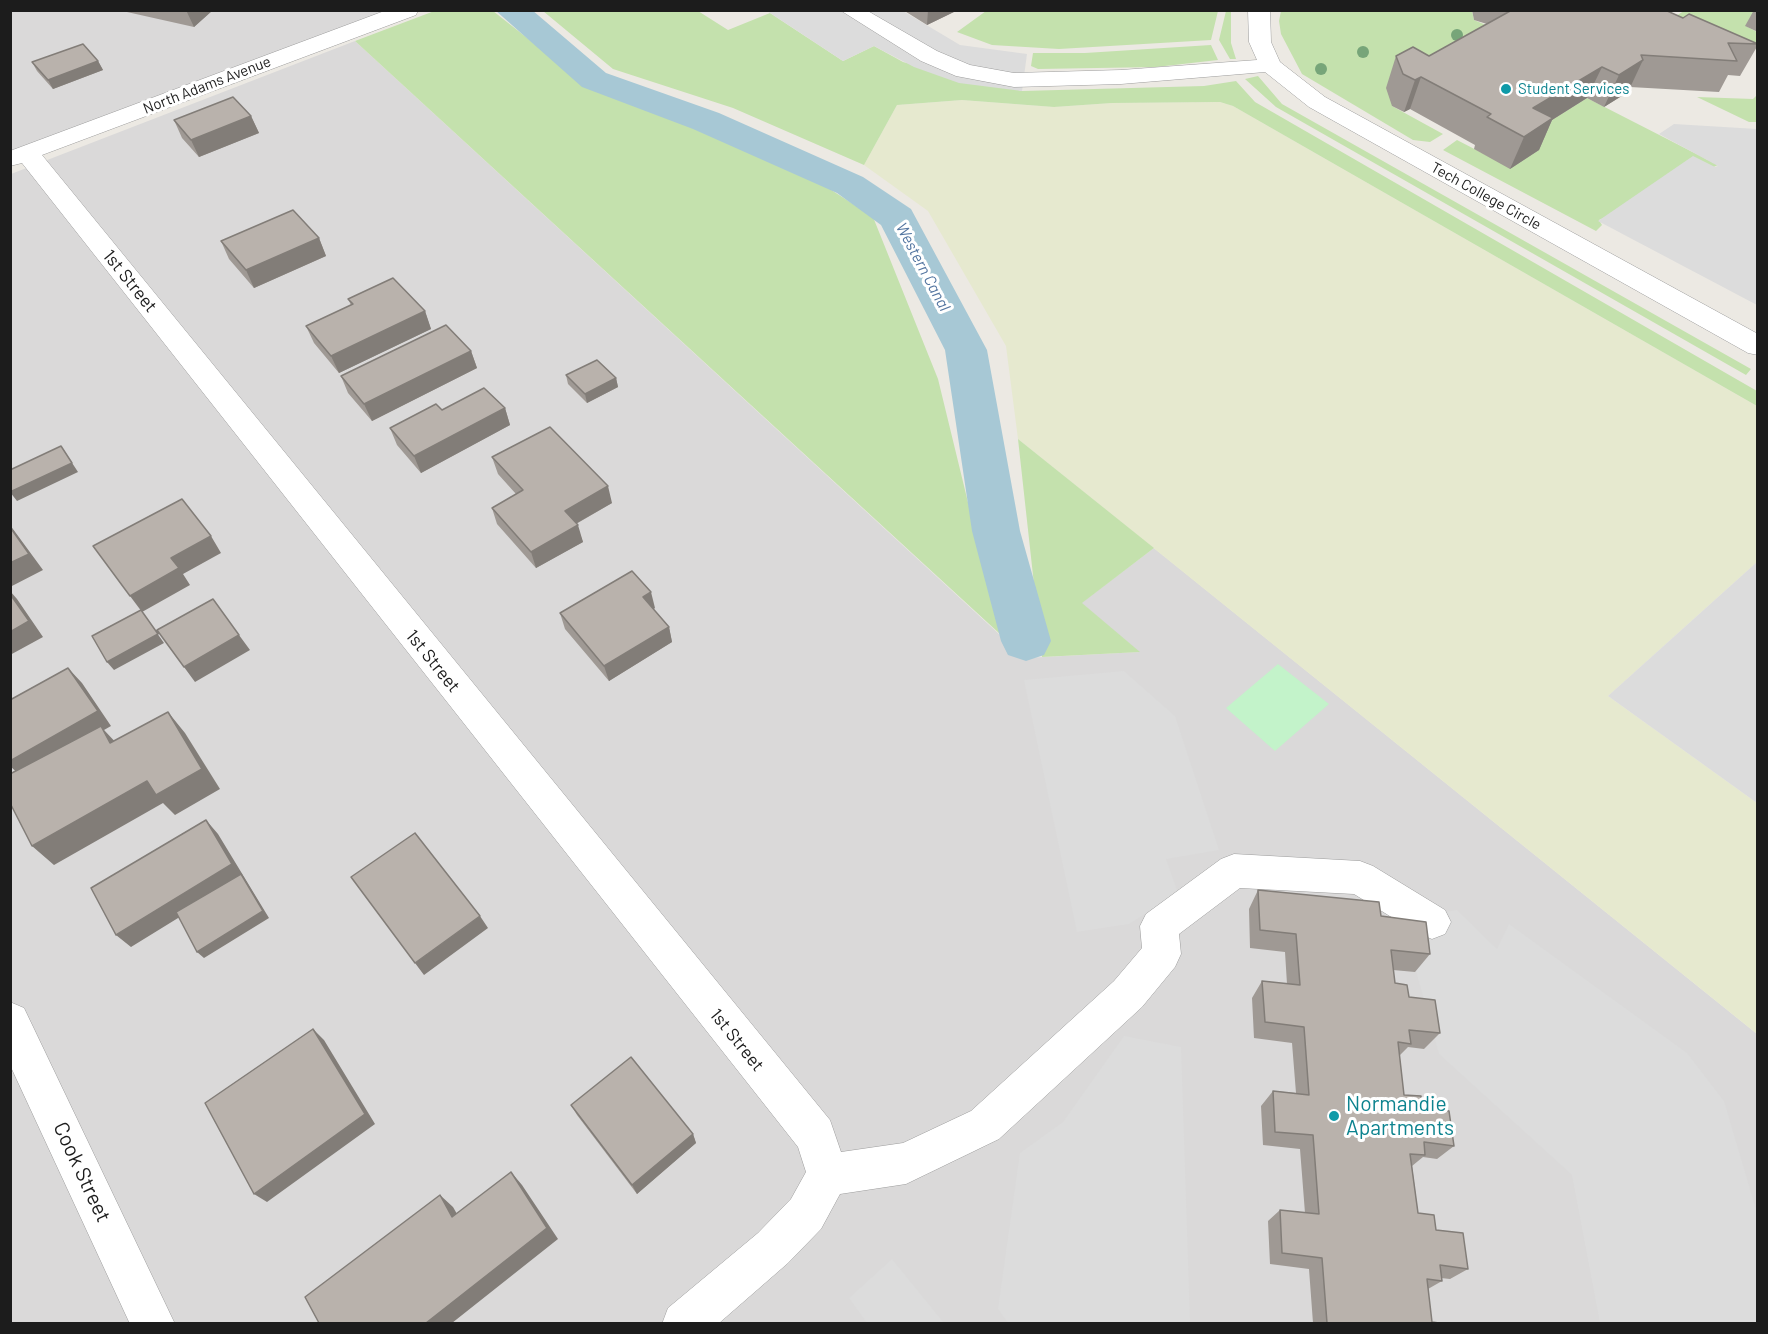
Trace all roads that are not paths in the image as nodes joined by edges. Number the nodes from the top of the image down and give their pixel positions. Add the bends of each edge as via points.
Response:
1 (850, 10) edge
2 (1259, 10) edge
3 (394, 13) edge
4 (1270, 65) junction
5 (19, 156) edge
6 (1758, 346) edge
7 (1432, 922) dead end
8 (10, 1021) edge
9 (828, 1175) junction
10 (153, 1323) edge
11 (684, 1323) edge

1 - 4 street via 929,56 964,71 1014,80 1223,71
2 - 4 street via 1260,42
3 - 5 street, North Adams Avenue
4 - 6 street, Tech College Circle via 1317,102
5 - 9 street, 1st Street via 814,1135
7 - 9 street via 1360,878 1234,871 1160,926 1162,954 1128,994 985,1125 906,1163
8 - 10 street, Cook Street
9 - 11 street via 806,1214 773,1248

